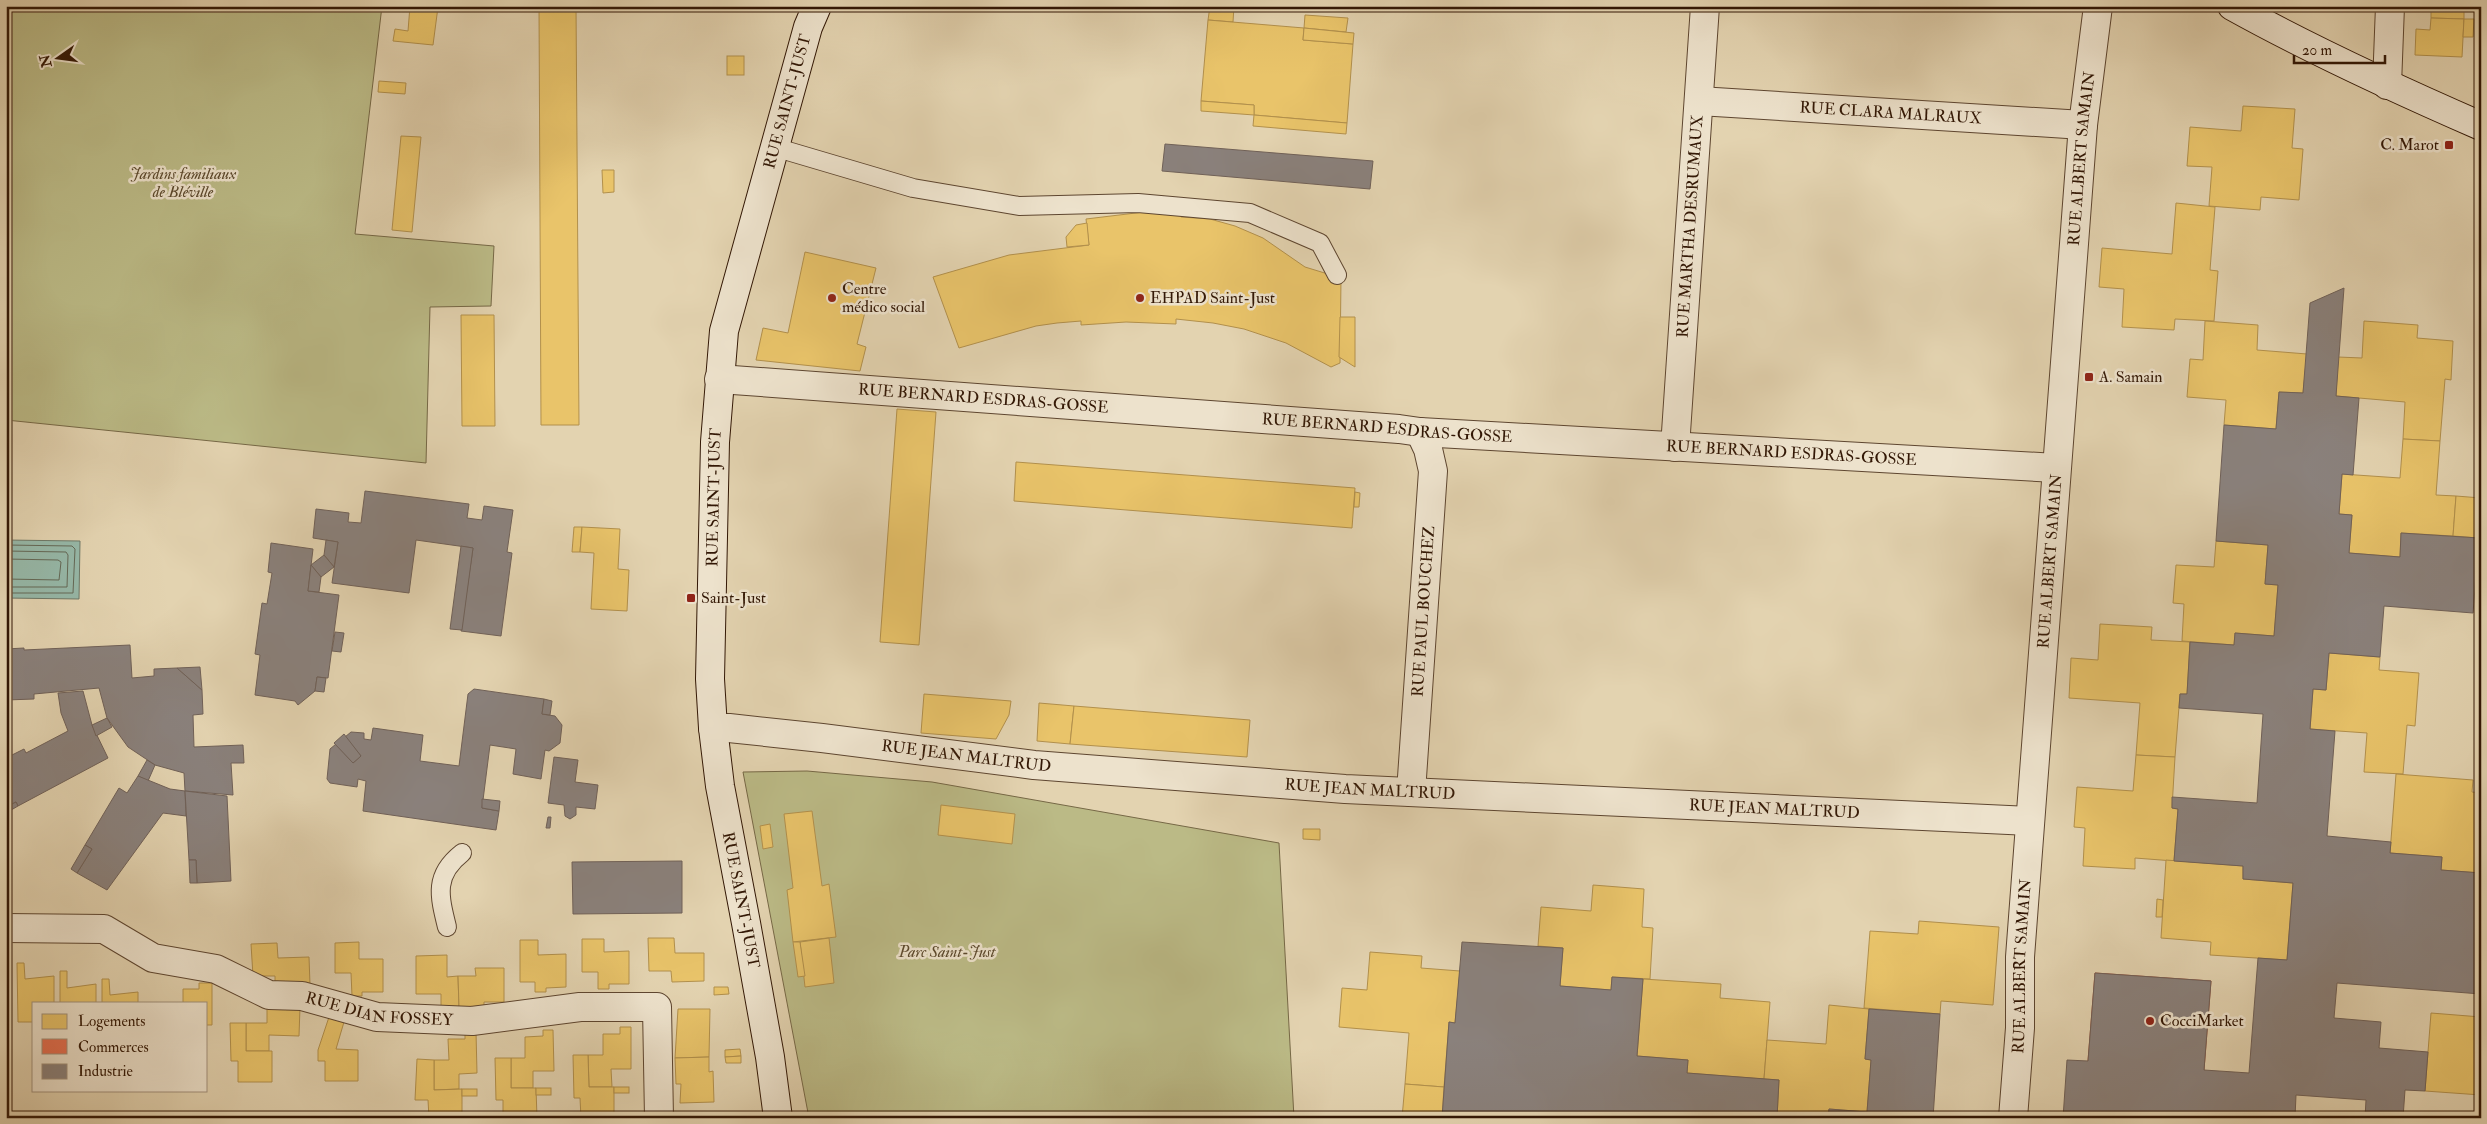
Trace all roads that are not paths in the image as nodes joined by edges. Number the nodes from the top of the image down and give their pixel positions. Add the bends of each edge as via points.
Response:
1 (817, 6) edge
2 (1705, 6) edge
3 (2098, 6) edge
4 (2232, 6) edge
5 (2390, 6) edge
6 (2387, 85) junction
7 (1699, 101) junction
8 (2083, 126) junction
9 (2481, 126) edge
10 (774, 147) junction
11 (1337, 275) dead end
12 (719, 379) junction
13 (1420, 432) junction
14 (1674, 446) junction
15 (2056, 468) junction
16 (713, 728) junction
17 (1411, 792) junction
18 (2030, 821) junction
19 (462, 853) dead end
20 (447, 927) dead end
21 (6, 928) edge
22 (659, 1118) edge
23 (778, 1118) edge
24 (2013, 1118) edge

1 - 10 street, RUE SAINT-JUST
2 - 7 street, RUE MARTHA DESRUMAUX
3 - 8 street, RUE ALBERT SAMAIN
4 - 6 street
5 - 6 street
6 - 9 street
7 - 8 street, RUE CLARA MALRAUX
7 - 14 street, RUE MARTHA DESRUMAUX
8 - 15 street, RUE ALBERT SAMAIN
10 - 11 lane via 913,188 1019,206 1138,203 1250,213 1320,242
10 - 12 street, RUE SAINT-JUST via 724,331
12 - 13 street, RUE BERNARD ESDRAS-GOSSE
12 - 16 street, RUE SAINT-JUST via 710,670
13 - 14 street, RUE BERNARD ESDRAS-GOSSE
13 - 17 street, RUE PAUL BOUCHEZ via 1433,471
14 - 15 street, RUE BERNARD ESDRAS-GOSSE
15 - 18 street, RUE ALBERT SAMAIN
16 - 17 street, RUE JEAN MALTRUD via 822,738 1034,765
16 - 23 street, RUE SAINT-JUST via 720,786 757,980
17 - 18 street, RUE JEAN MALTRUD
18 - 24 street, RUE ALBERT SAMAIN
19 - 20 lane via 451,862 440,884
21 - 22 street, RUE DIAN FOSSEY via 104,929 153,958 216,969 269,994 302,996 377,1017 472,1021 580,1006 657,1007

